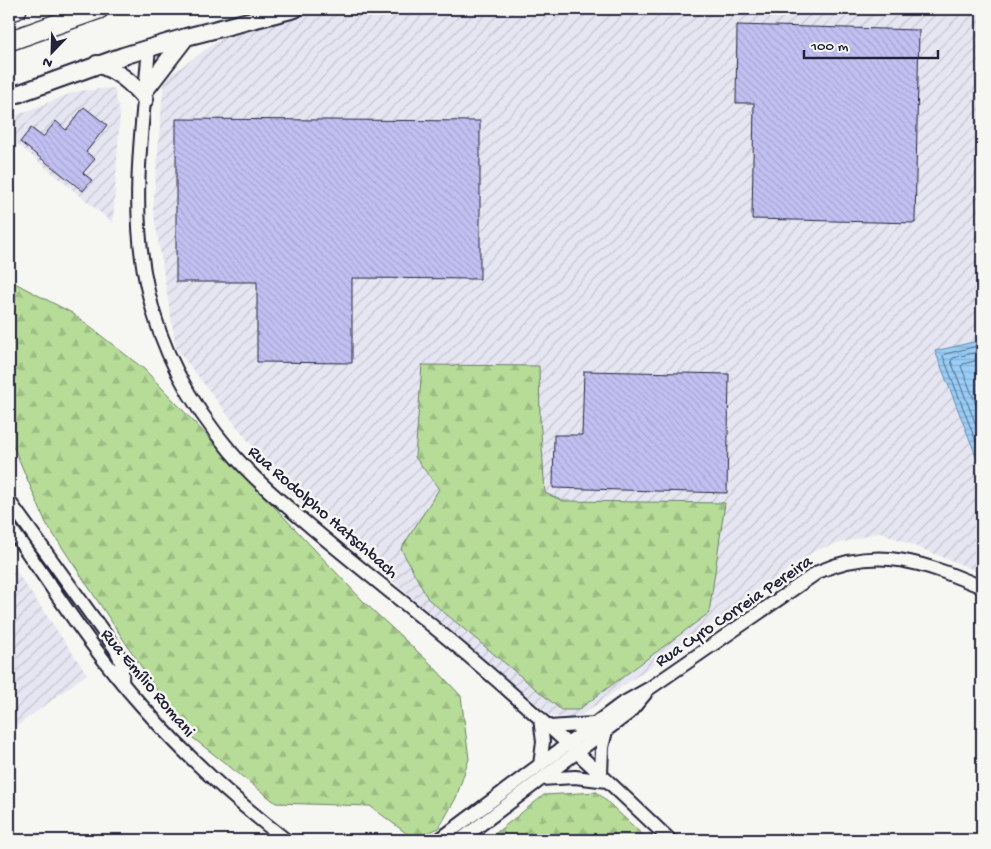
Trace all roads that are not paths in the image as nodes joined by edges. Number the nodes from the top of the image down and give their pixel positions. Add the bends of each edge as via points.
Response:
1 (17, 9) edge
2 (99, 9) edge
3 (295, 9) edge
4 (9, 12) edge
5 (186, 37) junction
6 (9, 41) edge
7 (150, 48) junction
8 (97, 64) junction
9 (145, 94) junction
10 (9, 97) edge
11 (9, 501) edge
12 (9, 526) edge
13 (982, 587) edge
14 (122, 683) junction
15 (540, 718) junction
16 (550, 727) junction
17 (601, 727) junction
18 (573, 748) junction
19 (540, 765) junction
20 (604, 778) junction
21 (542, 779) junction
22 (286, 840) edge
23 (439, 840) edge
24 (460, 840) edge
25 (670, 840) edge

1 - 4 highway
2 - 6 highway
3 - 5 main road
5 - 7 main road
5 - 9 main road
7 - 8 main road
7 - 9 street, Rua Rodolpho Hatschbach
8 - 9 main road via 125,78
8 - 10 main road
9 - 15 street, Rua Rodolpho Hatschbach via 137,203 144,270 166,350 196,405 232,454 270,492
11 - 14 street via 115,648 123,669
12 - 14 street, Rua Emílio Romani
13 - 17 street, Rua Cyro Correia Pereira via 934,568 899,559 865,558 831,566 806,579 650,688 620,705
14 - 22 street, Rua Emílio Romani via 204,771
15 - 16 street, Rua Rodolpho Hatschbach
15 - 19 street via 543,742
16 - 17 street
16 - 18 street, Rua Rodolpho Hatschbach
17 - 18 street, Rua Cyro Correia Pereira
17 - 20 street via 600,758
18 - 19 street, Rua Cyro Correia Pereira
18 - 20 street, Rua Rodolpho Hatschbach
18 - 21 street, Rua Cyro Correia Pereira
19 - 23 street, Rua Cyro Correia Pereira
20 - 21 street
20 - 25 street, Rua Rodolpho Hatschbach
21 - 24 street, Rua Cyro Correia Pereira

